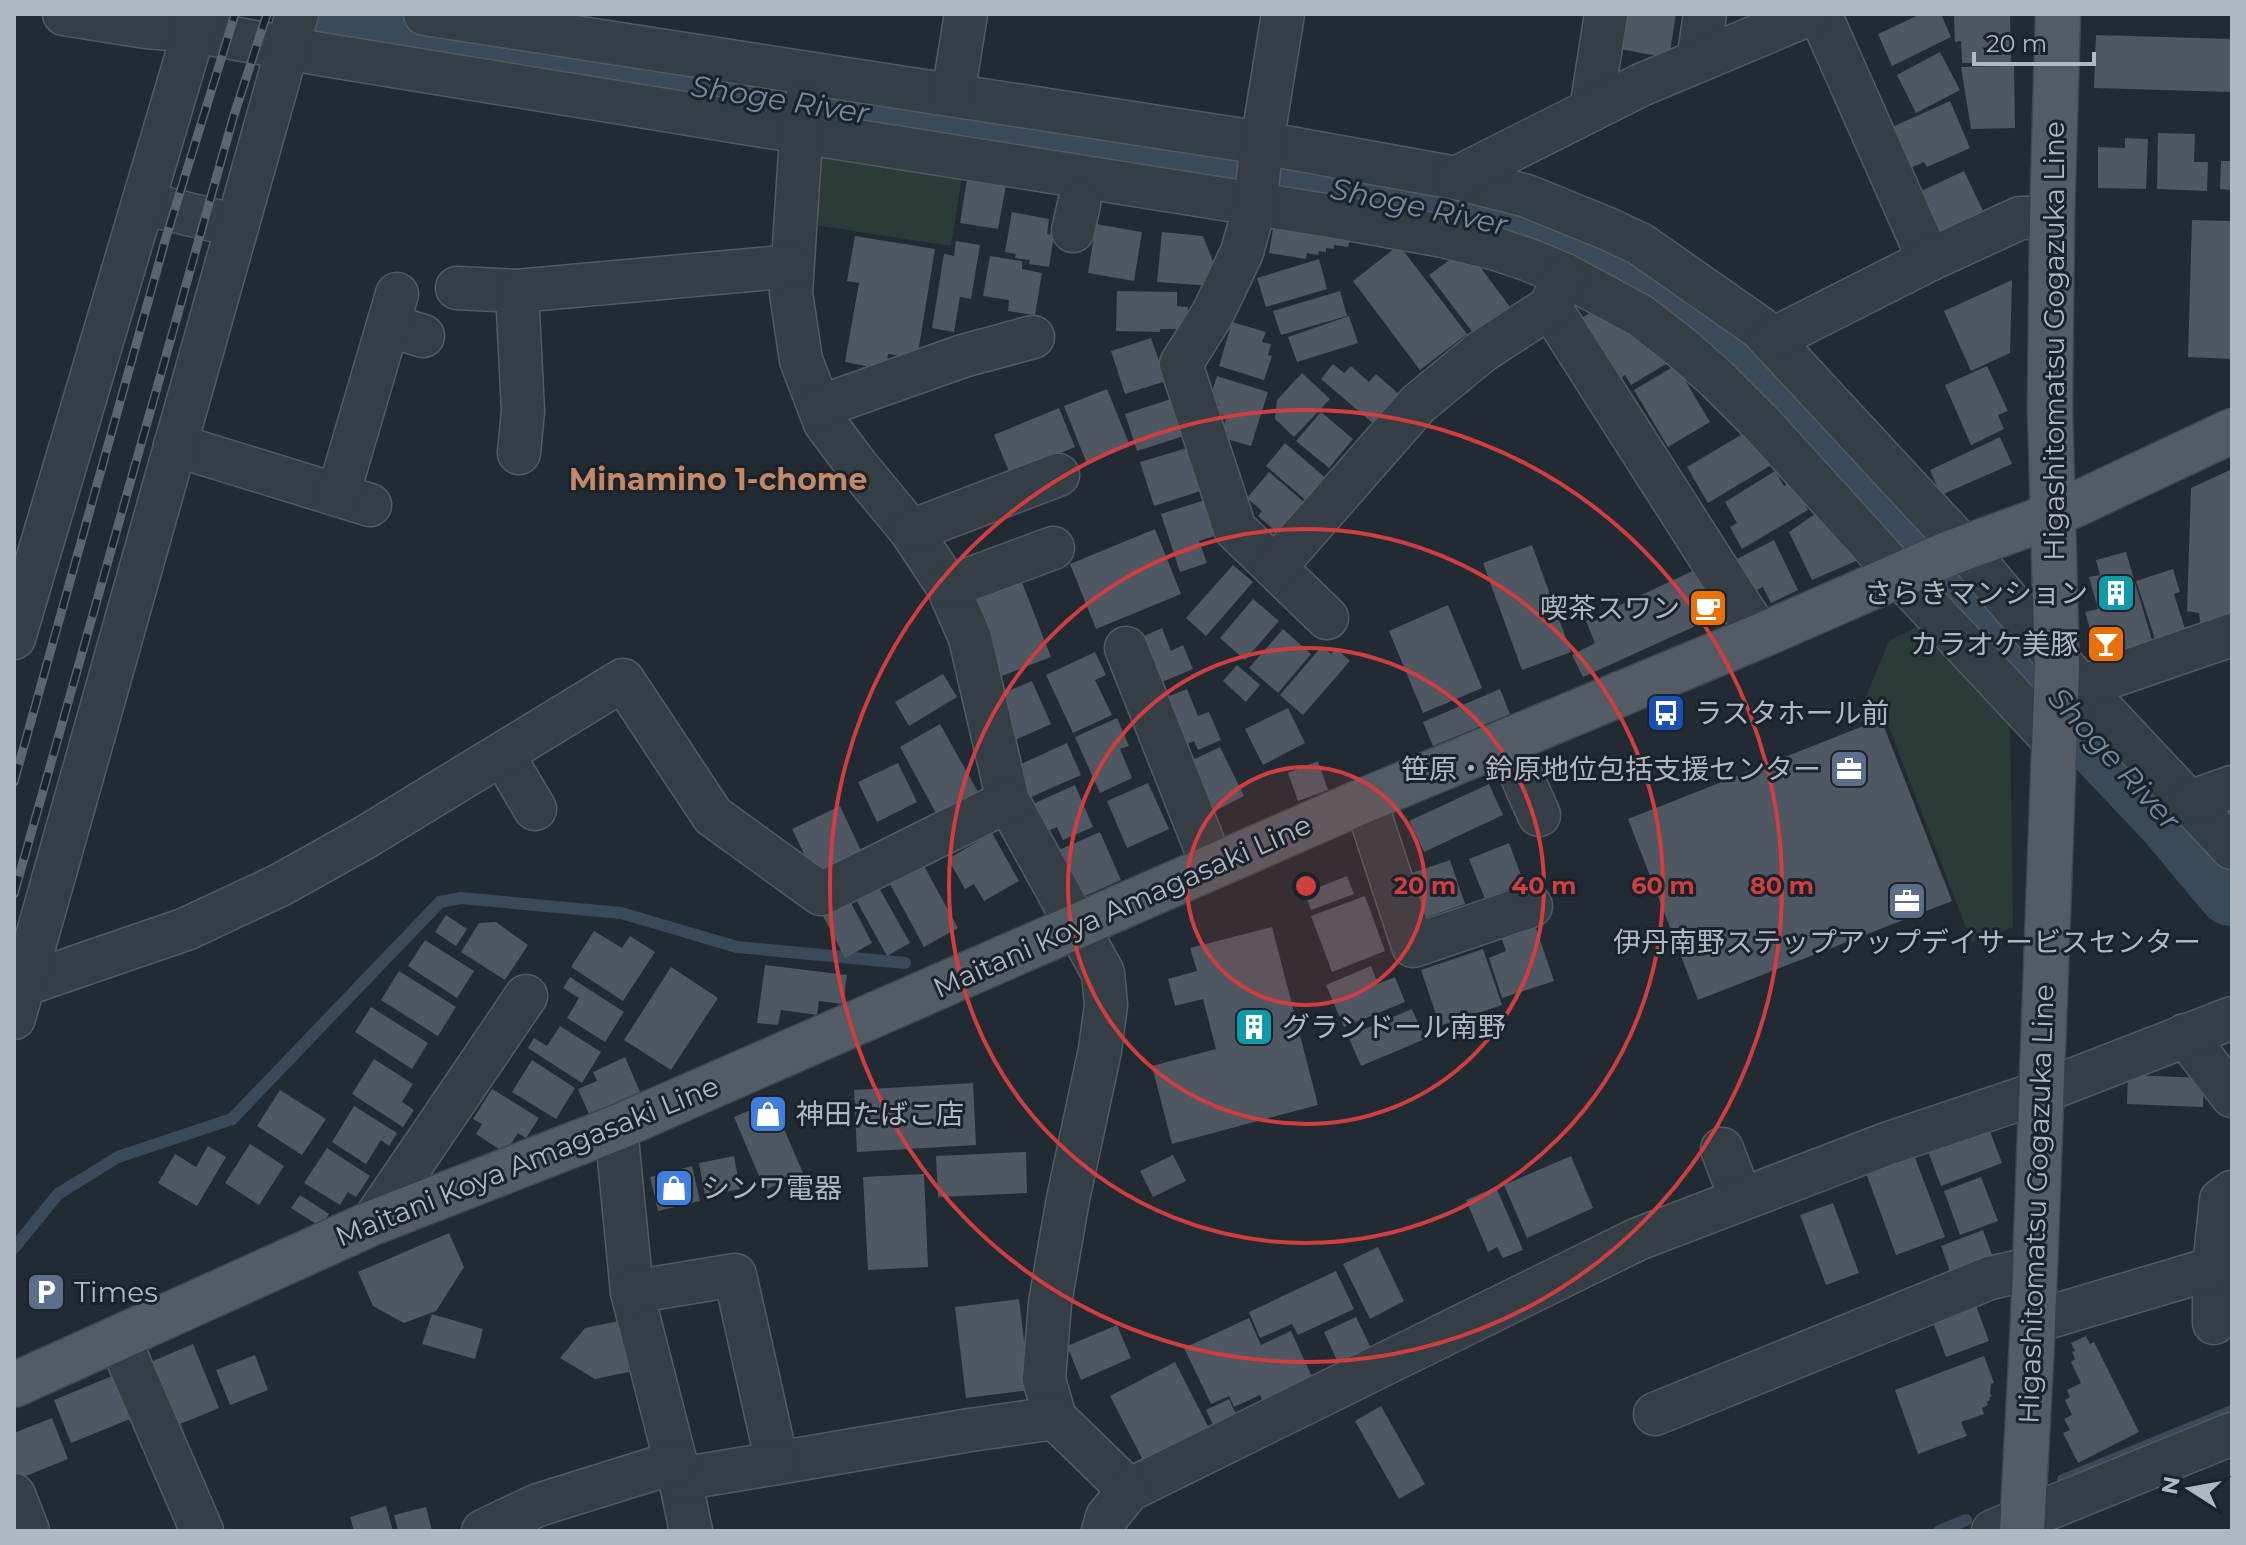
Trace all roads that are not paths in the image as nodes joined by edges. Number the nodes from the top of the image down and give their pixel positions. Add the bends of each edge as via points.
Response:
1 (64, 14) edge
2 (425, 14) edge
3 (966, 14) edge
4 (1283, 14) edge
5 (1606, 14) edge
6 (1705, 14) edge
7 (1810, 14) edge
8 (1820, 14) edge
9 (2058, 14) edge
10 (197, 22) edge
11 (575, 25) edge
12 (292, 31) edge
13 (1698, 61) junction
14 (953, 94) junction
15 (804, 102) junction
16 (1591, 110) junction
17 (1456, 178) junction
18 (1256, 186) junction
19 (143, 203) junction
20 (1066, 211) dead end
21 (2052, 218) junction
22 (237, 226) junction
23 (1929, 260) junction
24 (792, 266) junction
25 (457, 288) dead end
26 (517, 291) junction
27 (1558, 291) junction
28 (403, 318) dead end
29 (1033, 337) dead end
30 (1771, 340) junction
31 (819, 407) junction
32 (2232, 431) edge
33 (175, 445) junction
34 (519, 453) dead end
35 (1058, 475) dead end
36 (2051, 516) junction
37 (911, 531) junction
38 (1053, 548) dead end
39 (1957, 550) junction
40 (1275, 567) junction
41 (1904, 572) junction
42 (948, 587) junction
43 (1327, 618) dead end
44 (2232, 635) edge
45 (1760, 636) junction
46 (14, 638) edge
47 (1126, 648) dead end
48 (2065, 671) junction
49 (2054, 736) junction
50 (1506, 741) junction
51 (503, 755) junction
52 (2232, 787) edge
53 (1365, 800) junction
54 (1008, 801) junction
55 (2190, 802) junction
56 (535, 809) dead end
57 (1539, 815) dead end
58 (2232, 848) edge
59 (1213, 867) junction
60 (1531, 906) dead end
61 (1078, 926) junction
62 (17, 990) edge
63 (526, 996) dead end
64 (2232, 1018) edge
65 (2185, 1035) junction
66 (2041, 1092) junction
67 (2232, 1096) edge
68 (616, 1128) junction
69 (1722, 1149) dead end
70 (2232, 1192) edge
71 (1741, 1199) junction
72 (372, 1223) junction
73 (2034, 1268) junction
74 (2214, 1268) junction
75 (632, 1292) junction
76 (2033, 1322) junction
77 (2214, 1323) dead end
78 (119, 1339) junction
79 (14, 1385) edge
80 (1655, 1414) dead end
81 (1055, 1418) junction
82 (2228, 1442) edge
83 (777, 1463) junction
84 (678, 1471) junction
85 (1129, 1490) junction
86 (14, 1495) edge
87 (2013, 1527) edge
88 (28, 1531) edge
89 (202, 1531) edge
90 (483, 1531) edge
91 (691, 1531) edge
92 (1103, 1531) edge

1 - 10 street via 146,27
2 - 11 street
3 - 14 street
4 - 18 street
5 - 16 street
6 - 13 street
7 - 13 street
8 - 23 street
9 - 21 main road, Higashitomatsu Gogazuka Line
10 - 12 street
10 - 19 street
11 - 15 street
12 - 15 street
12 - 22 street
13 - 16 street
14 - 15 street
14 - 18 street
15 - 18 street
15 - 24 street
16 - 17 street
17 - 18 street
17 - 30 street via 1527,196 1640,244
18 - 20 street
18 - 27 street via 1496,249
18 - 40 street via 1242,252 1181,364 1235,529
19 - 22 street
19 - 46 street
21 - 23 street via 2020,218
21 - 36 main road, Higashitomatsu Gogazuka Line
22 - 33 street
23 - 30 street
24 - 26 street
24 - 31 street via 801,360
25 - 26 street
26 - 34 street via 523,411
27 - 40 street via 1418,404
27 - 41 street via 1641,316 1682,348
27 - 45 street
28 - 33 street via 354,500
29 - 31 street
30 - 39 street
31 - 37 street via 825,423
32 - 36 main road, Maitani Koya Amagasaki Line
33 - 62 street
35 - 37 street
36 - 39 main road, Maitani Koya Amagasaki Line
36 - 48 main road, Higashitomatsu Gogazuka Line
37 - 42 street
38 - 42 street
39 - 41 main road, Maitani Koya Amagasaki Line
39 - 48 street
40 - 43 street
41 - 45 main road, Maitani Koya Amagasaki Line
41 - 49 street
42 - 54 street via 970,638
44 - 48 street
45 - 50 main road, Maitani Koya Amagasaki Line
47 - 59 street
48 - 49 main road, Higashitomatsu Gogazuka Line
48 - 55 street
49 - 66 main road, Higashitomatsu Gogazuka Line
50 - 53 main road, Maitani Koya Amagasaki Line
50 - 57 street
51 - 54 street via 623,680 713,816 821,894
51 - 56 street
51 - 62 street via 280,885 186,929
52 - 55 street
53 - 59 main road, Maitani Koya Amagasaki Line
53 - 60 street via 1413,946
54 - 61 street
55 - 58 street
59 - 61 main road, Maitani Koya Amagasaki Line
61 - 68 main road, Maitani Koya Amagasaki Line
61 - 81 street via 1103,973 1106,1005 1050,1303 1044,1379
63 - 72 street
64 - 65 street
65 - 66 street
65 - 67 street
66 - 71 street
66 - 73 main road, Higashitomatsu Gogazuka Line
68 - 72 main road, Maitani Koya Amagasaki Line
68 - 75 street
69 - 71 street
70 - 74 street via 2221,1200
71 - 85 street via 1638,1239
72 - 78 main road, Maitani Koya Amagasaki Line
73 - 76 main road, Higashitomatsu Gogazuka Line
73 - 80 street via 1990,1278
74 - 76 street
74 - 77 street
75 - 83 street via 735,1275
75 - 84 street
76 - 87 main road, Higashitomatsu Gogazuka Line
78 - 79 main road, Maitani Koya Amagasaki Line
78 - 89 street
81 - 83 street
81 - 85 street
82 - 87 street
83 - 84 street
84 - 90 street via 538,1505
84 - 91 street
85 - 92 street via 1107,1517
86 - 88 street

